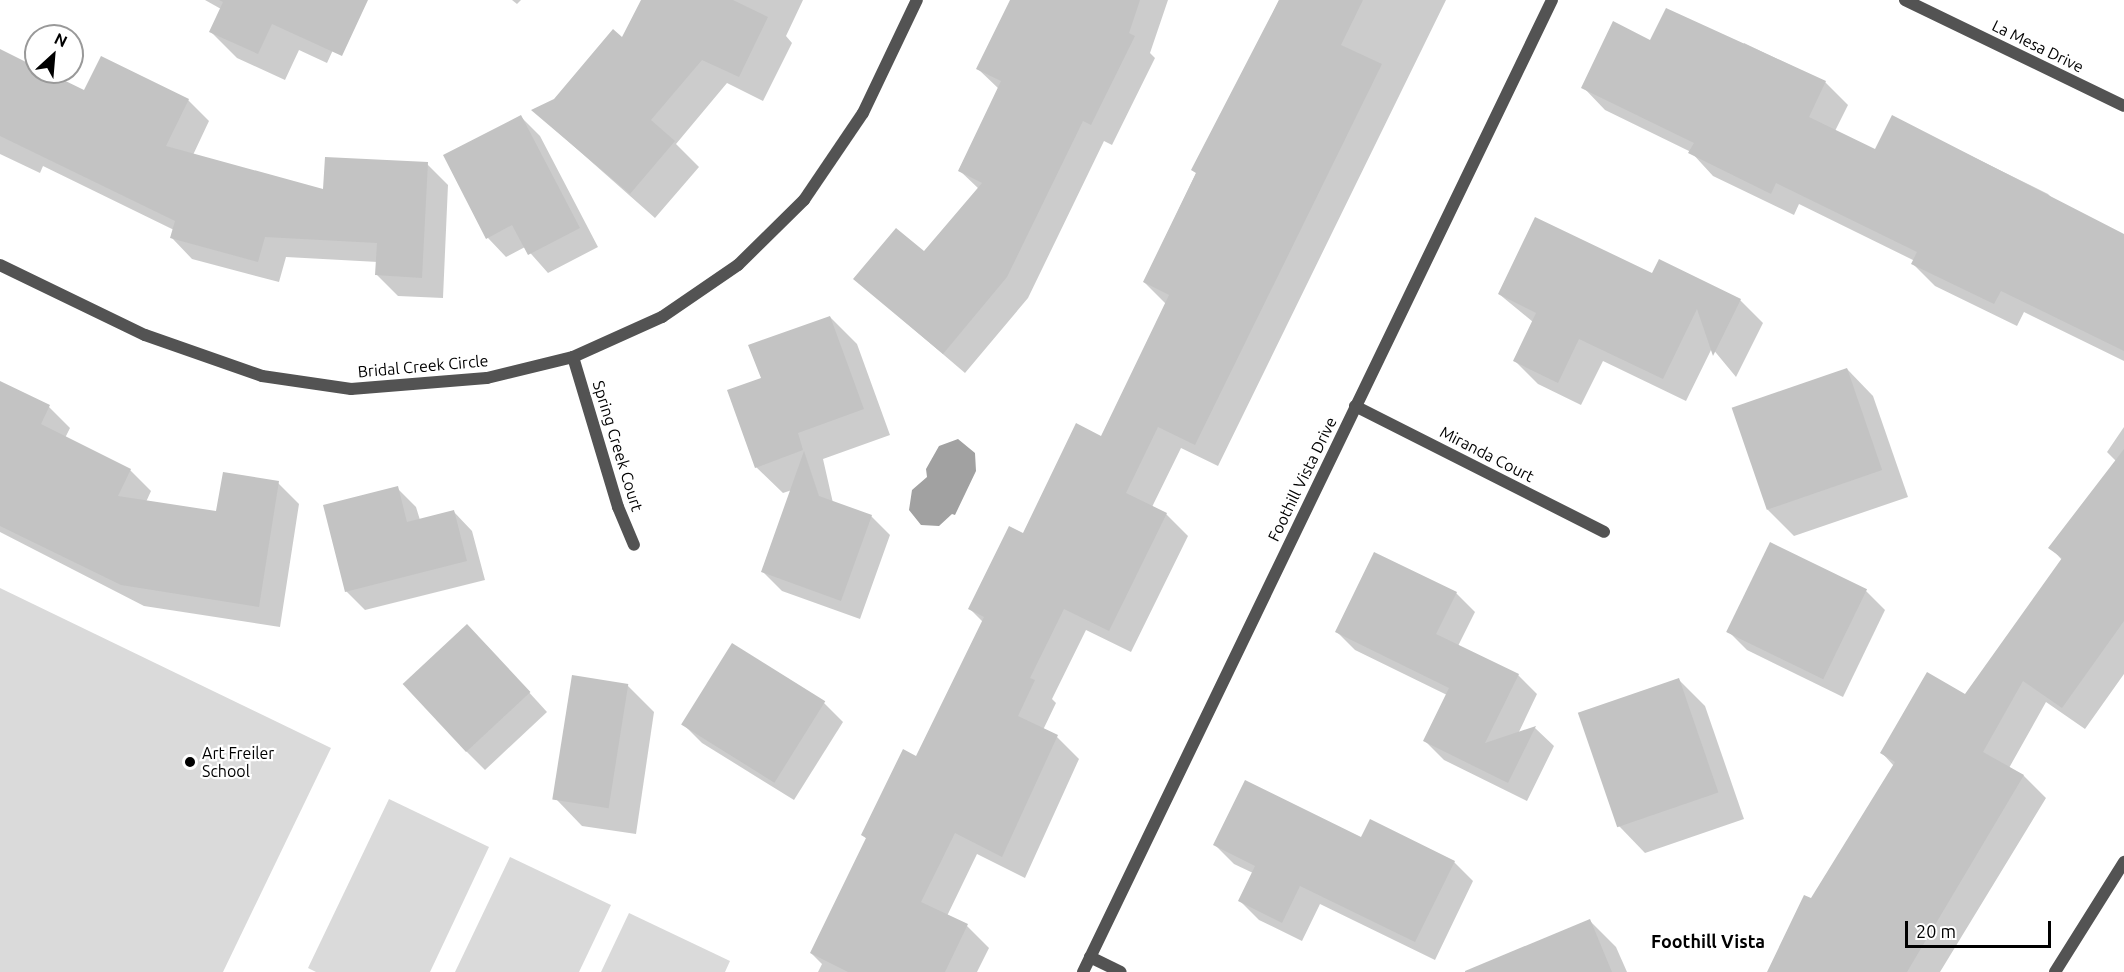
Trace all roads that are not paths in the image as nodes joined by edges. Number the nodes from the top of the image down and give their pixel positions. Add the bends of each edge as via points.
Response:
1 (917, 0) edge
2 (1552, 0) edge
3 (1905, 0) edge
4 (2124, 106) edge
5 (0, 265) edge
6 (573, 357) junction
7 (1355, 406) junction
8 (1604, 532) dead end
9 (634, 544) dead end
10 (2124, 862) edge
11 (1090, 957) junction
12 (1083, 972) edge
13 (1121, 972) edge
14 (2055, 972) edge

1 - 6 street, Bridal Creek Circle via 863,113 804,200 738,265 662,317
2 - 7 street, Foothill Vista Drive
3 - 4 street, La Mesa Drive
5 - 6 street, Bridal Creek Circle via 146,335 262,376 351,389 487,378
6 - 9 street, Spring Creek Court via 618,507
7 - 8 street, Miranda Court
7 - 11 street, Foothill Vista Drive
10 - 14 street
11 - 12 street, Foothill Vista Drive
11 - 13 street

